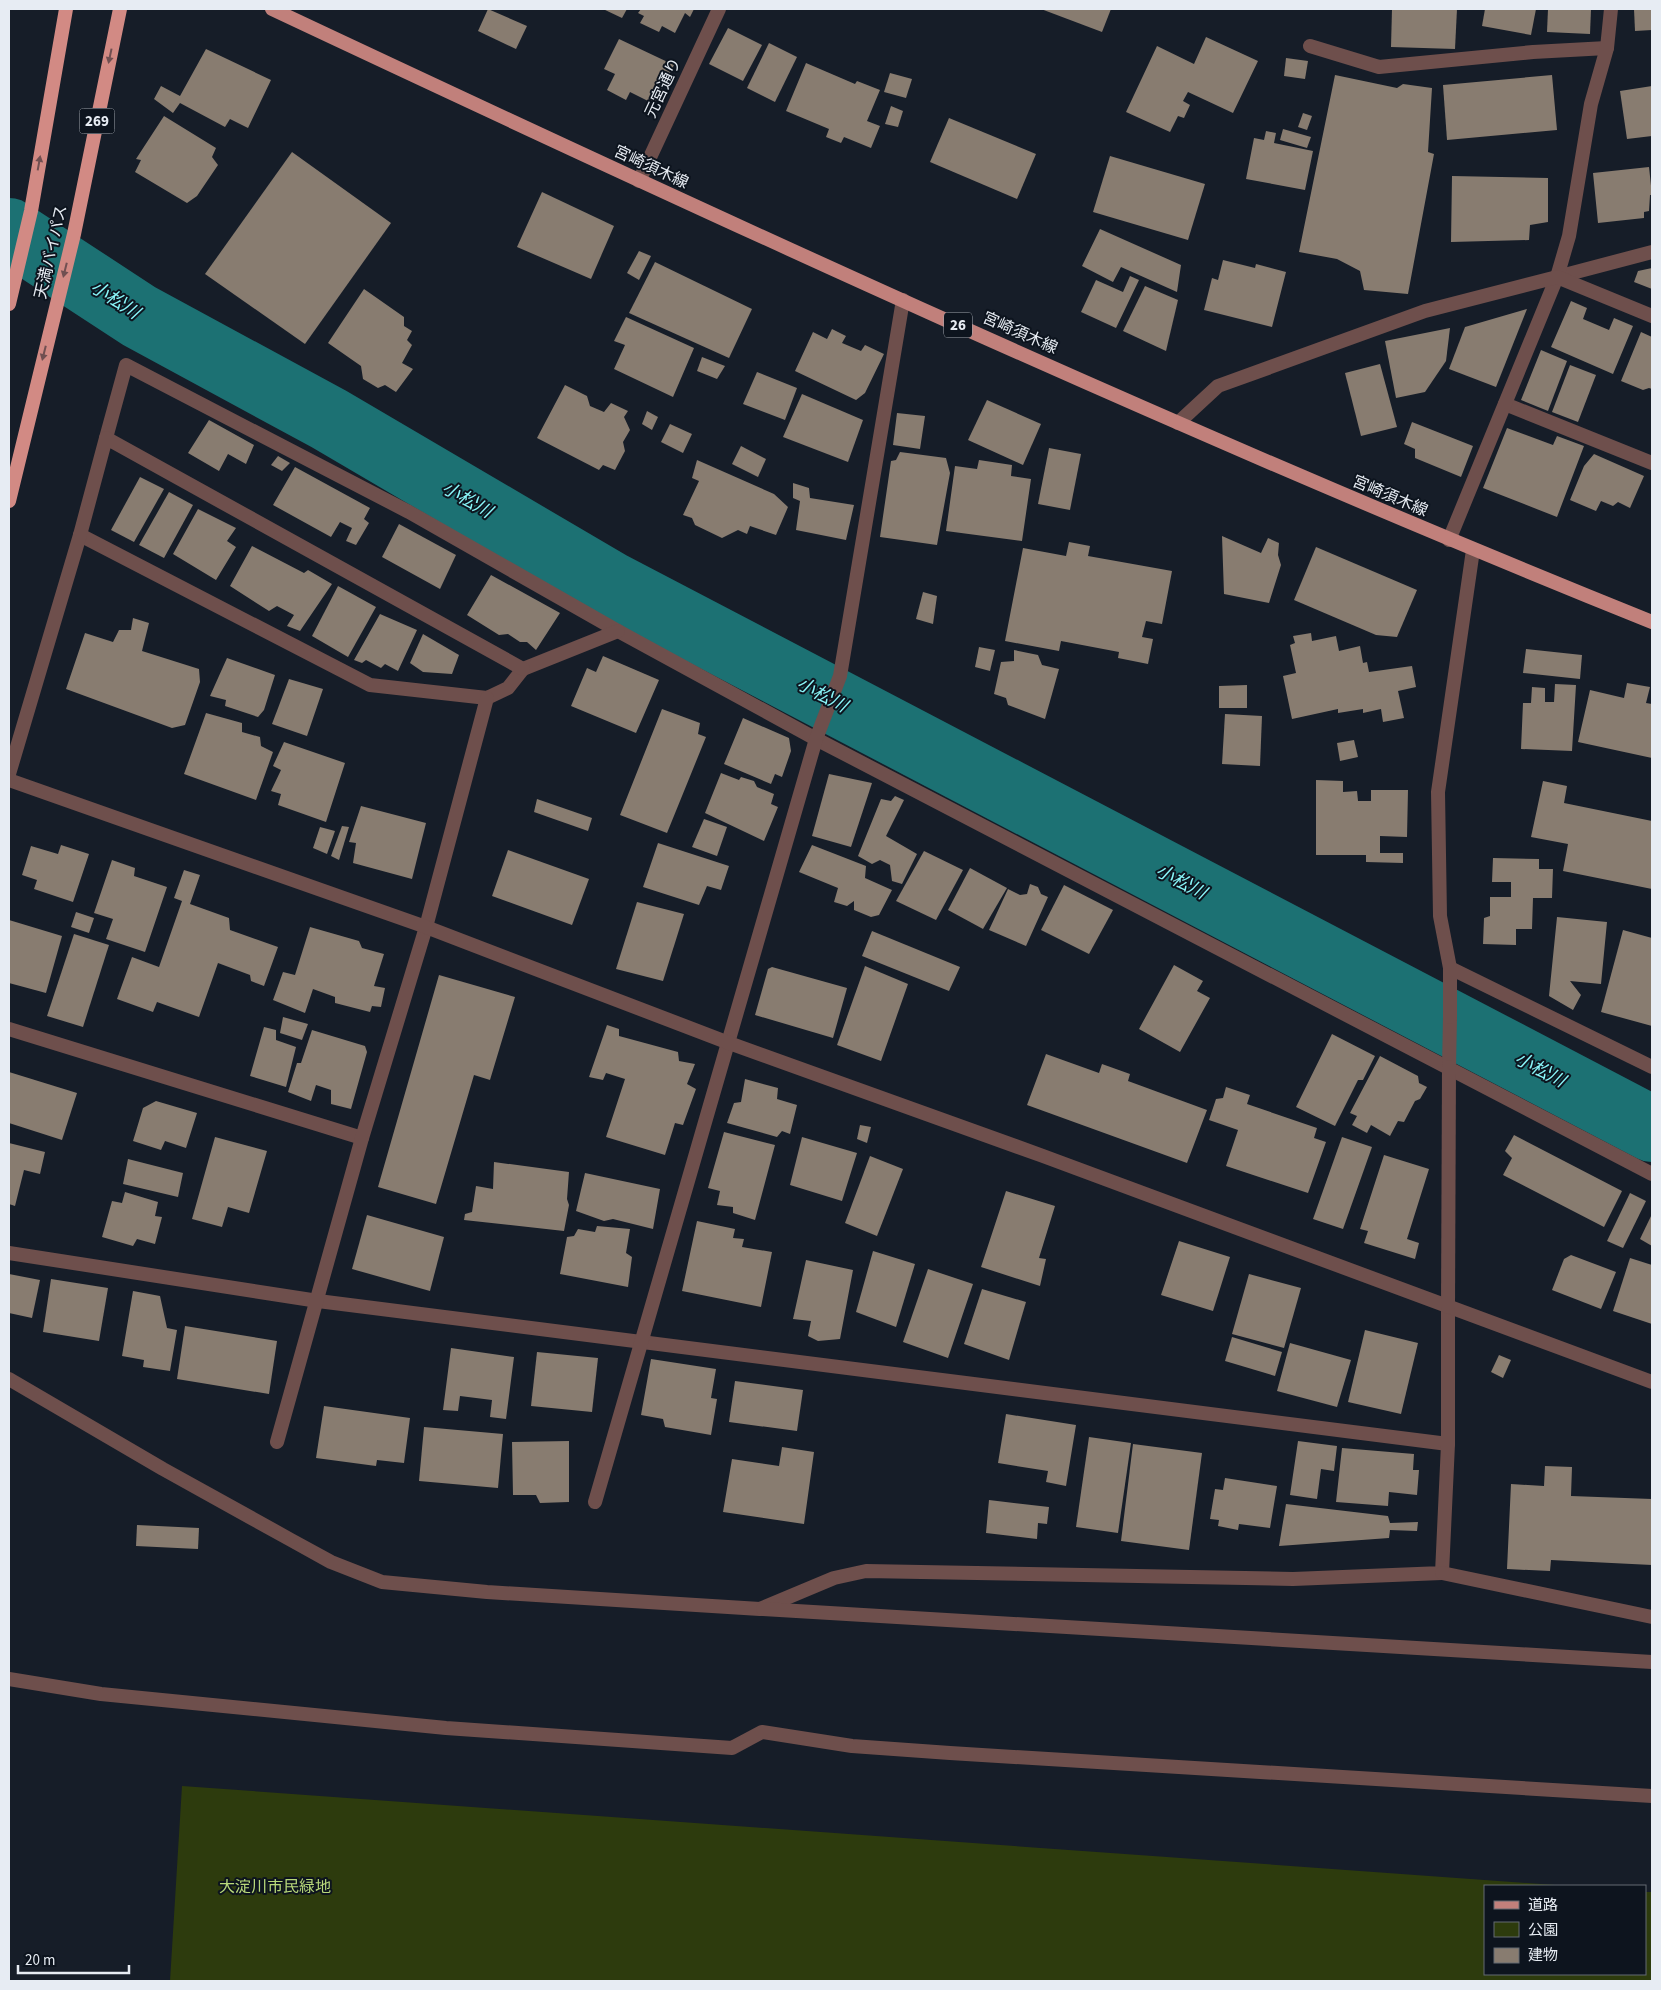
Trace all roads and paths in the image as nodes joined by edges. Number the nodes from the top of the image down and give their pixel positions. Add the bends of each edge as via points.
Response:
1 (66, 9) edge
2 (120, 9) edge
3 (272, 9) edge
4 (719, 9) edge
5 (1611, 9) edge
6 (1310, 46) dead end
7 (1607, 48) junction
8 (639, 181) junction
9 (1652, 252) edge
10 (1558, 277) junction
11 (903, 300) junction
12 (9, 304) edge
13 (1652, 316) edge
14 (1505, 404) junction
15 (1178, 423) junction
16 (106, 438) junction
17 (1652, 463) edge
18 (9, 501) edge
19 (80, 535) junction
20 (1449, 540) junction
21 (1473, 550) junction
22 (1652, 622) edge
23 (618, 631) junction
24 (523, 669) junction
25 (487, 698) junction
26 (816, 739) junction
27 (9, 774) edge
28 (9, 780) edge
29 (426, 927) junction
30 (1450, 968) junction
31 (9, 1029) edge
32 (729, 1043) junction
33 (1449, 1067) junction
34 (1652, 1067) edge
35 (362, 1138) junction
36 (1652, 1174) edge
37 (9, 1253) edge
38 (318, 1301) junction
39 (1448, 1307) junction
40 (643, 1342) junction
41 (9, 1379) edge
42 (1652, 1382) edge
43 (277, 1442) dead end
44 (1448, 1444) junction
45 (595, 1502) dead end
46 (1442, 1573) junction
47 (760, 1608) junction
48 (1652, 1617) edge
49 (1652, 1662) edge
50 (9, 1679) edge
51 (1652, 1796) edge

12 -> 1 highway, 天満バイパス via 31,211
2 -> 18 highway, 天満バイパス / 269 via 74,234
3 - 8 main road, 宮崎須木線 / 26
4 - 8 street, 元宮通り
5 - 7 street
6 - 7 street via 1379,67
7 - 10 street via 1591,104 1569,236
8 - 11 main road, 宮崎須木線 / 26
9 - 10 street
10 - 13 street
10 - 14 street
10 - 15 street via 1426,311 1218,386
11 - 15 main road, 宮崎須木線 / 26
11 - 26 street via 840,676
14 - 17 street
14 - 20 street
15 - 20 main road, 宮崎須木線 / 26
16 - 19 street
16 - 23 street via 126,365 409,512
16 - 24 street
19 - 25 street via 370,685
19 - 27 street
20 - 21 main road, 宮崎須木線 / 26
21 - 22 main road, 宮崎須木線 / 26
21 - 30 street via 1438,792 1440,916
23 - 24 street
23 - 26 street
24 - 25 street via 508,688
25 - 29 street
26 - 32 street
26 - 33 street
28 - 29 street
29 - 32 street
29 - 35 street
30 - 33 street
30 - 34 street
31 - 35 street
32 - 39 street via 1053,1159
32 - 40 street
33 - 36 street
33 - 39 street
35 - 38 street
37 - 38 street
38 - 40 street
38 - 43 street
39 - 42 street
39 - 44 street
40 - 44 street
40 - 45 street
41 - 47 street via 331,1562 382,1582 487,1592
44 - 46 street
46 - 47 street via 1293,1579 866,1571 834,1578
46 - 48 street
47 - 49 street
50 - 51 street via 101,1694 446,1728 732,1748 762,1732 852,1746

